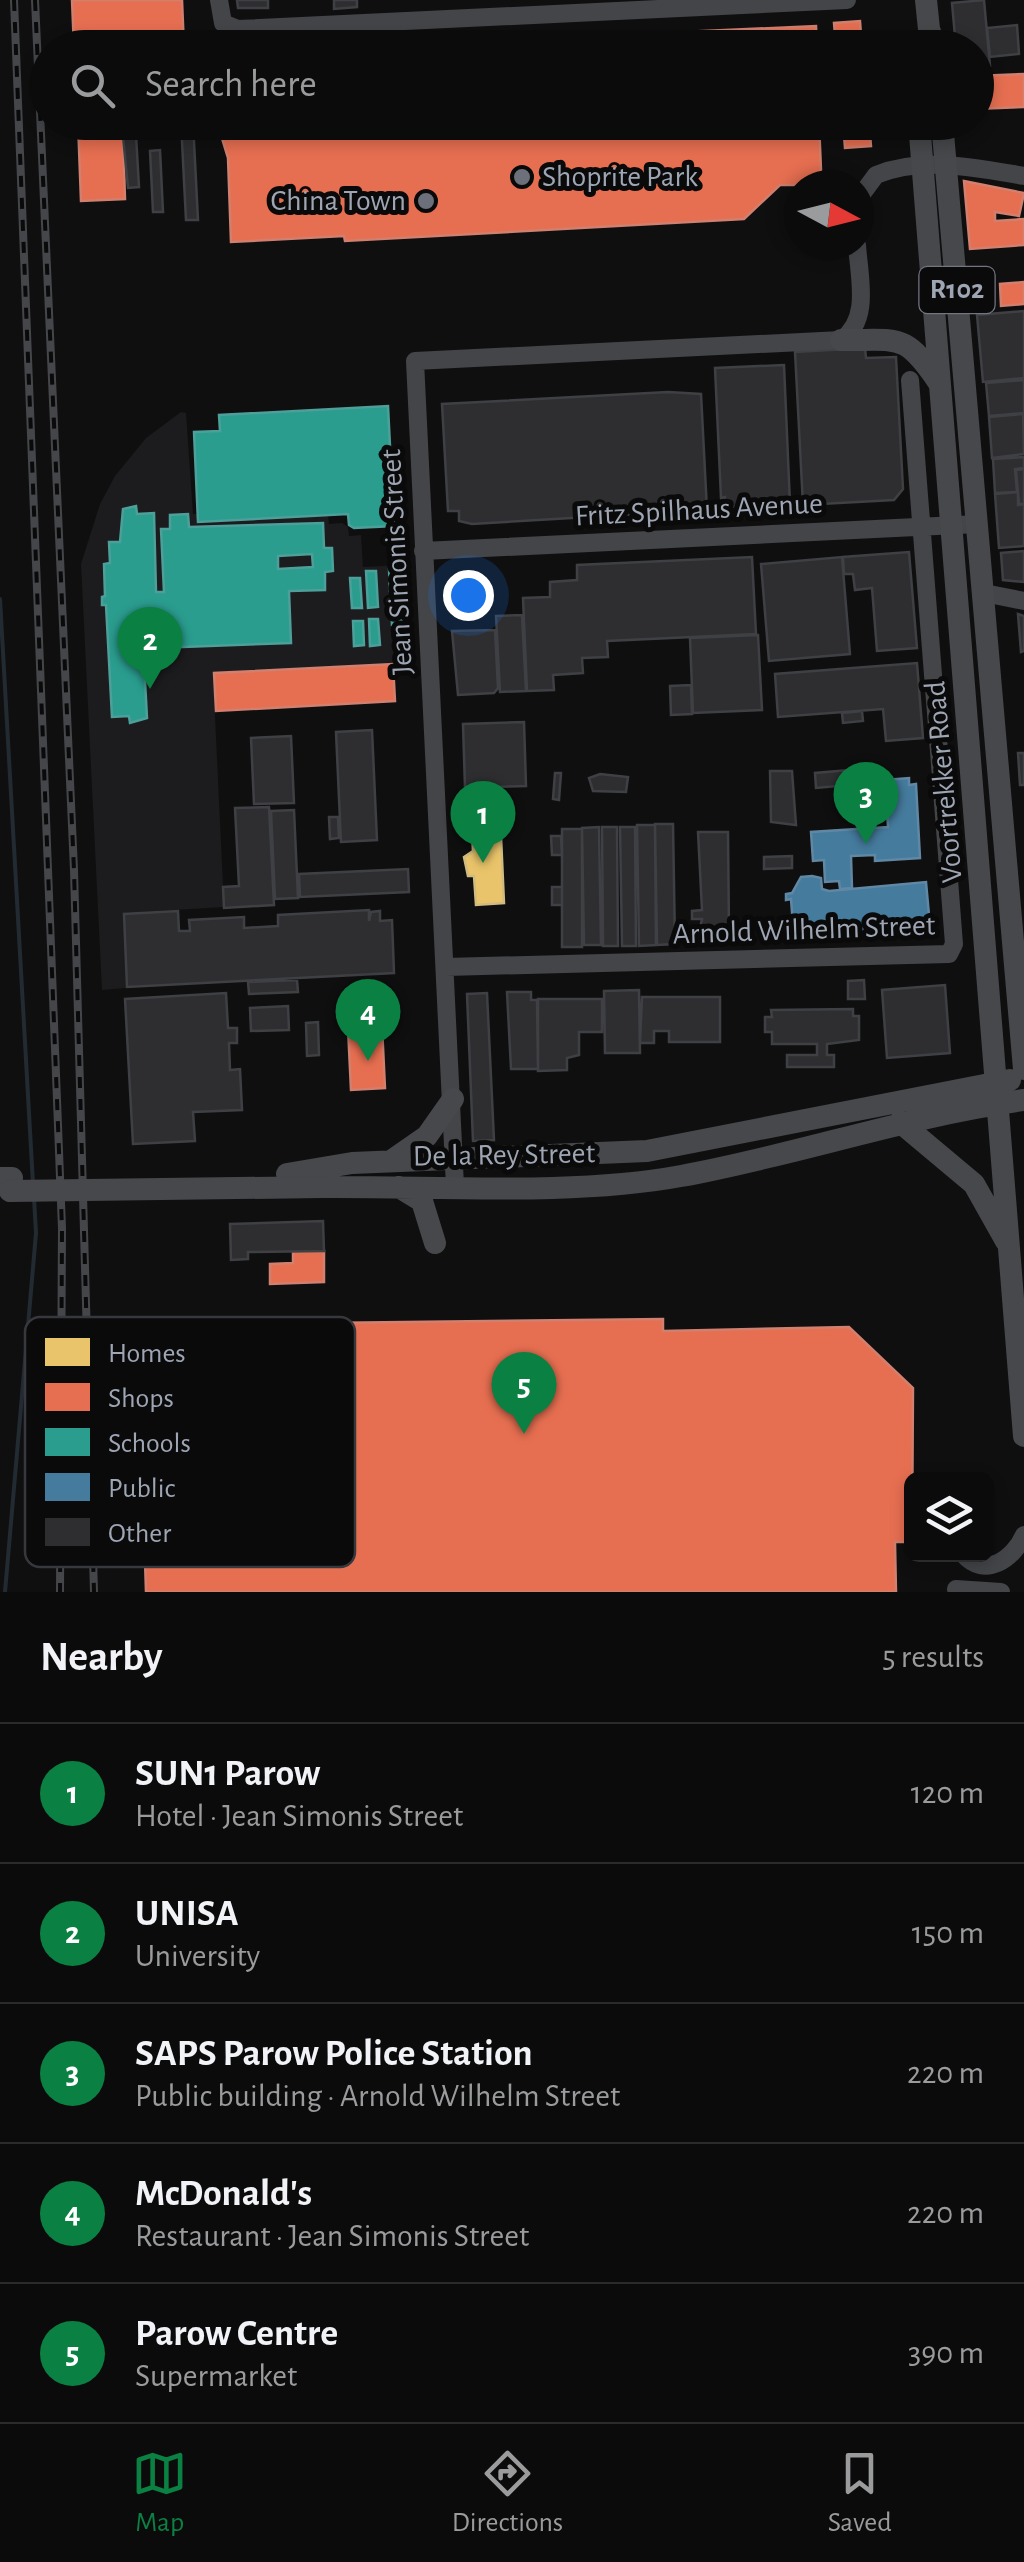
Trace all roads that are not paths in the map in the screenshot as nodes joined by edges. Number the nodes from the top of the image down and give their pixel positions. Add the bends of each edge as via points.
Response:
1 (219, 0) edge
2 (376, 0) edge
3 (847, 0) edge
4 (926, 0) edge
5 (689, 4) edge
6 (533, 7) edge
7 (378, 22) junction
8 (928, 30) edge
9 (926, 140) edge
10 (939, 140) edge
11 (935, 165) junction
12 (1024, 176) edge
13 (874, 178) edge
14 (858, 260) edge
15 (841, 340) junction
16 (910, 380) dead end
17 (941, 386) junction
18 (978, 524) junction
19 (953, 525) junction
20 (922, 526) junction
21 (424, 551) junction
22 (984, 593) junction
23 (1024, 601) edge
24 (446, 967) junction
25 (1021, 991) edge
26 (1024, 1069) edge
27 (1024, 1078) edge
28 (1008, 1095) edge
29 (453, 1100) junction
30 (900, 1122) junction
31 (551, 1158) junction
32 (455, 1160) junction
33 (391, 1161) junction
34 (729, 1166) junction
35 (5, 1185) edge
36 (398, 1186) junction
37 (456, 1186) junction
38 (435, 1243) dead end
39 (1013, 1264) junction
40 (1024, 1436) edge
41 (1024, 1534) edge
42 (961, 1562) edge
43 (975, 1562) edge
44 (967, 1590) edge
45 (1000, 1592) edge

1 - 7 street via 223,23 238,29
2 - 7 street
3 - 5 street
4 - 8 main road
5 - 6 street
6 - 7 street
9 - 11 main road, Voortrekker Road / R102
10 - 11 main road, Voortrekker Road / R102
11 - 12 street
11 - 13 street
11 - 17 main road, Voortrekker Road / R102
11 - 18 main road, Voortrekker Road / R102
14 - 15 street via 858,320
15 - 17 main road via 902,340
15 - 21 street, Jean Simonis Street via 415,361
16 - 20 street, Arnold Wilhelm Street
17 - 19 main road, Voortrekker Road / R102
18 - 19 street, Fritz Spilhaus Avenue
18 - 22 main road, Voortrekker Road / R102
19 - 20 street, Fritz Spilhaus Avenue
19 - 28 main road, Voortrekker Road / R102
20 - 21 street, Fritz Spilhaus Avenue
20 - 24 street, Arnold Wilhelm Street via 954,944 949,954
21 - 24 street, Jean Simonis Street
22 - 23 street
22 - 25 main road, Voortrekker Road / R102
24 - 29 street, Jean Simonis Street
25 - 26 main road, Voortrekker Road / R102
27 - 28 main road
28 - 30 main road, De la Rey Street
28 - 31 main road, De la Rey Street via 647,1151
28 - 39 main road, Voortrekker Road / R102
29 - 32 street, Jean Simonis Street
29 - 33 main road via 427,1136
30 - 34 main road, De la Rey Street
30 - 39 main road via 978,1188
31 - 32 main road, De la Rey Street
31 - 34 main road via 623,1166 709,1154
32 - 33 main road, De la Rey Street
32 - 37 street, Jean Simonis Street
33 - 35 main road, De la Rey Street via 287,1174
34 - 37 main road, De la Rey Street via 636,1183
35 - 36 main road, De la Rey Street, bridge
36 - 37 main road, De la Rey Street
36 - 38 main road via 422,1201
39 - 40 main road, Voortrekker Road / R102
41 - 43 street via 1013,1555 998,1565
42 - 44 street
44 - 45 street

